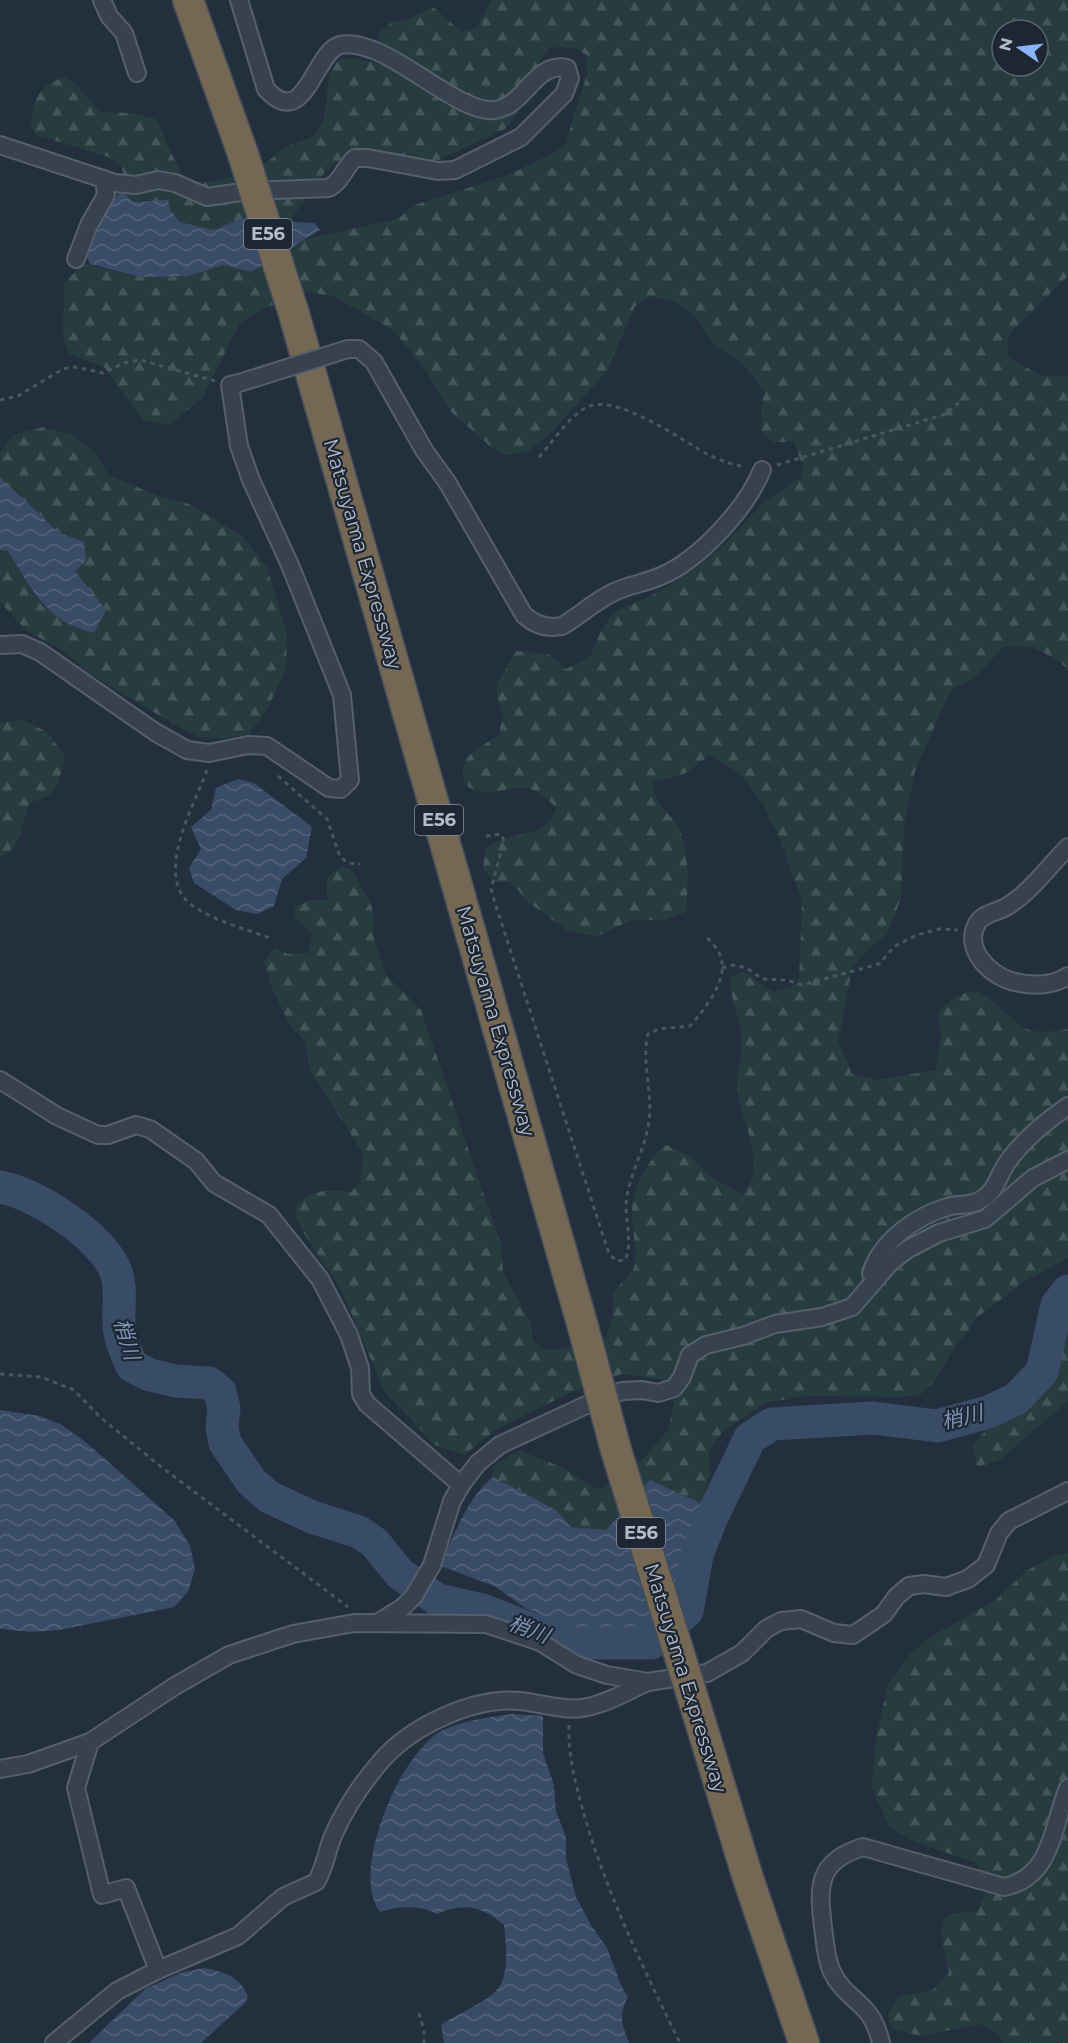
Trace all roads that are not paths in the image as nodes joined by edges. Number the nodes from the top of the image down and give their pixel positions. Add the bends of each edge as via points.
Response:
1 (102, 0) edge
2 (188, 0) edge
3 (239, 0) edge
4 (137, 73) dead end
5 (0, 145) edge
6 (105, 179) junction
7 (76, 259) dead end
8 (762, 470) road end
9 (0, 645) edge
10 (1068, 846) edge
11 (1068, 976) edge
12 (0, 1080) edge
13 (1068, 1106) edge
14 (1068, 1160) edge
15 (867, 1289) junction
16 (461, 1485) junction
17 (1068, 1491) edge
18 (374, 1622) junction
19 (648, 1682) junction
20 (90, 1742) junction
21 (0, 1769) edge
22 (1068, 1788) edge
23 (158, 1970) junction
24 (800, 2031) edge
25 (54, 2043) edge
26 (881, 2043) edge

1 - 4 street via 109,16 124,33
2 - 24 highway, Matsuyama Expressway / E56, bridge via 294,314 620,1461 748,1878
3 - 6 street via 266,89 285,102 306,90 327,53 338,46 353,44 418,73 480,109 496,110 515,102 547,69 567,68 570,78 564,94 521,137 454,170 355,158 339,183 329,188 207,197 158,180 136,185
5 - 6 street
6 - 7 street via 106,195 88,225
8 - 9 street, bridge via 706,546 660,577 614,592 552,628 524,615 374,362 359,349 235,384 239,446 342,695 350,780 341,789 329,789 267,746 248,745 209,753 187,750 40,652 22,644
10 - 11 street via 1017,899 979,920 973,933 980,959 999,976 1029,984 1048,984
12 - 16 street via 57,1116 98,1135 136,1125 150,1129 196,1161 214,1183 268,1215 320,1279 349,1335 360,1368 361,1394 367,1404
13 - 15 street via 1026,1141 984,1199 926,1215 902,1231 872,1270
14 - 15 street via 1034,1178 985,1219 939,1233 908,1249
15 - 16 street via 852,1307 706,1345 690,1355 674,1388 658,1393 622,1391 584,1406 500,1445 478,1463
16 - 18 street via 422,1583 403,1607
17 - 19 street via 1009,1521 999,1533 986,1565 968,1579 946,1587 909,1586 884,1614 853,1635 834,1633 801,1619 781,1622 766,1629 742,1653 706,1673
18 - 19 street via 498,1626 548,1646 578,1665
18 - 20 street via 293,1634 229,1655
19 - 23 street via 596,1705 570,1708 496,1701 455,1711 409,1736 382,1760 347,1807 316,1882 277,1902 238,1936
20 - 21 street via 28,1764
20 - 23 street via 76,1788 102,1895 126,1888
22 - 26 street via 1047,1853 1021,1883 1004,1887 862,1847 845,1853 830,1866 821,1880 819,1896 831,1971 870,2012
23 - 25 street via 117,1992

